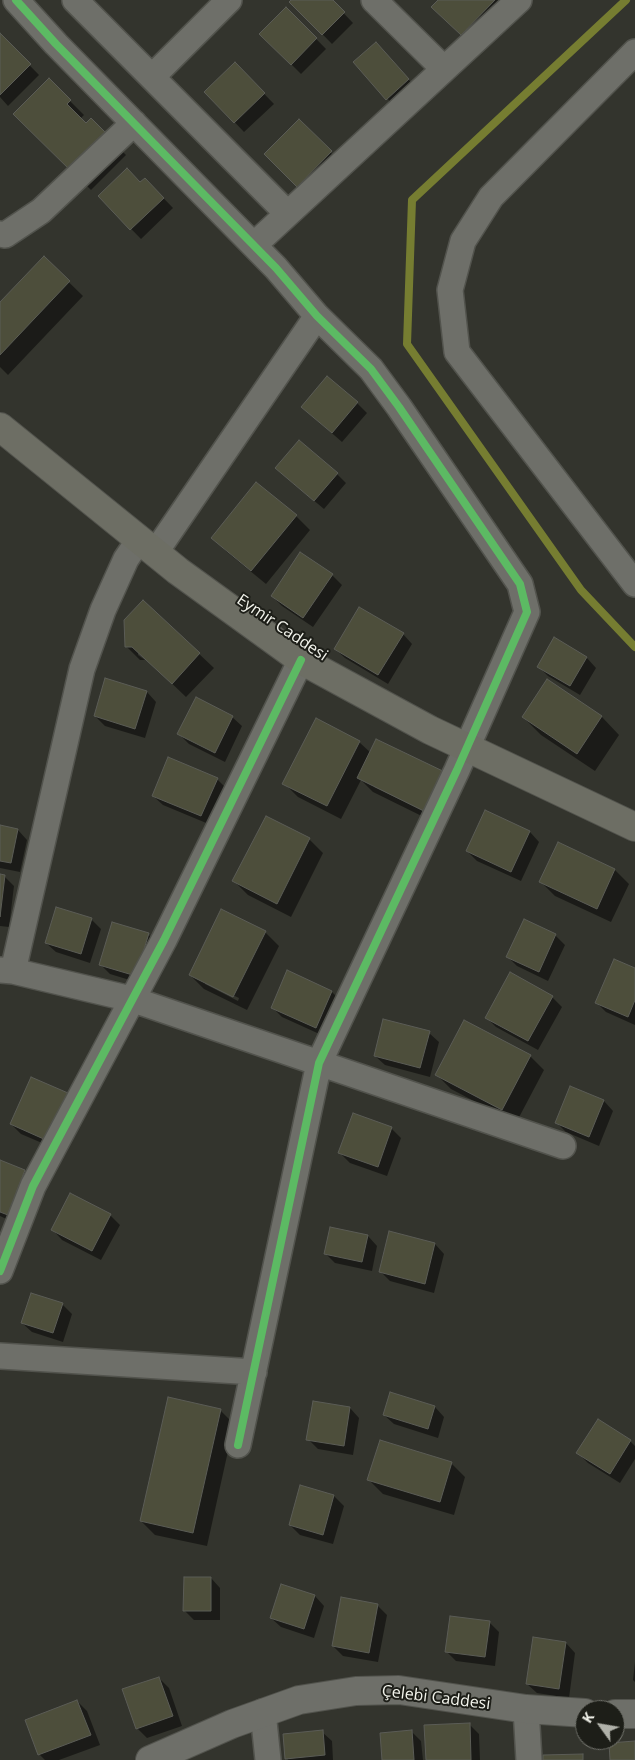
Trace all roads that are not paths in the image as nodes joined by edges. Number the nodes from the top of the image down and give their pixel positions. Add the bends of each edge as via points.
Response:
1 (16, 0) edge
2 (75, 0) edge
3 (229, 0) edge
4 (374, 0) edge
5 (519, 0) edge
6 (635, 52) edge
7 (444, 69) junction
8 (152, 77) junction
9 (134, 123) junction
10 (288, 213) junction
11 (0, 234) edge
12 (254, 245) junction
13 (317, 316) junction
14 (0, 427) edge
15 (147, 546) junction
16 (635, 584) edge
17 (301, 660) junction
18 (466, 747) junction
19 (635, 827) edge
20 (6, 970) edge
21 (131, 999) junction
22 (319, 1063) junction
23 (563, 1146) dead end
24 (0, 1270) edge
25 (0, 1356) edge
26 (254, 1372) junction
27 (238, 1445) dead end
28 (526, 1709) junction
29 (263, 1712) junction
30 (575, 1712) edge
31 (150, 1760) edge
32 (268, 1760) edge
33 (528, 1760) edge

1 - 9 street
2 - 8 street
3 - 8 street
4 - 7 street
5 - 7 street
6 - 16 street via 490,197 463,241 450,290 458,352
7 - 10 street
8 - 10 street
9 - 11 street via 41,211 5,235
9 - 12 street
10 - 12 street
12 - 13 street
13 - 15 street
13 - 18 street via 371,369 520,584 527,612
14 - 15 main road, Eymir Caddesi
15 - 17 main road, Eymir Caddesi
15 - 20 street via 126,559 82,669
17 - 18 main road, Eymir Caddesi
17 - 21 street via 164,940
18 - 19 main road, Eymir Caddesi
18 - 22 street
20 - 21 street
21 - 22 street
21 - 24 street via 33,1186
22 - 23 street
22 - 26 street
25 - 26 street
26 - 27 street
28 - 29 street, Çelebi Caddesi via 390,1690 326,1694
28 - 30 street, Çelebi Caddesi
28 - 33 street
29 - 31 street, Çelebi Caddesi
29 - 32 street

